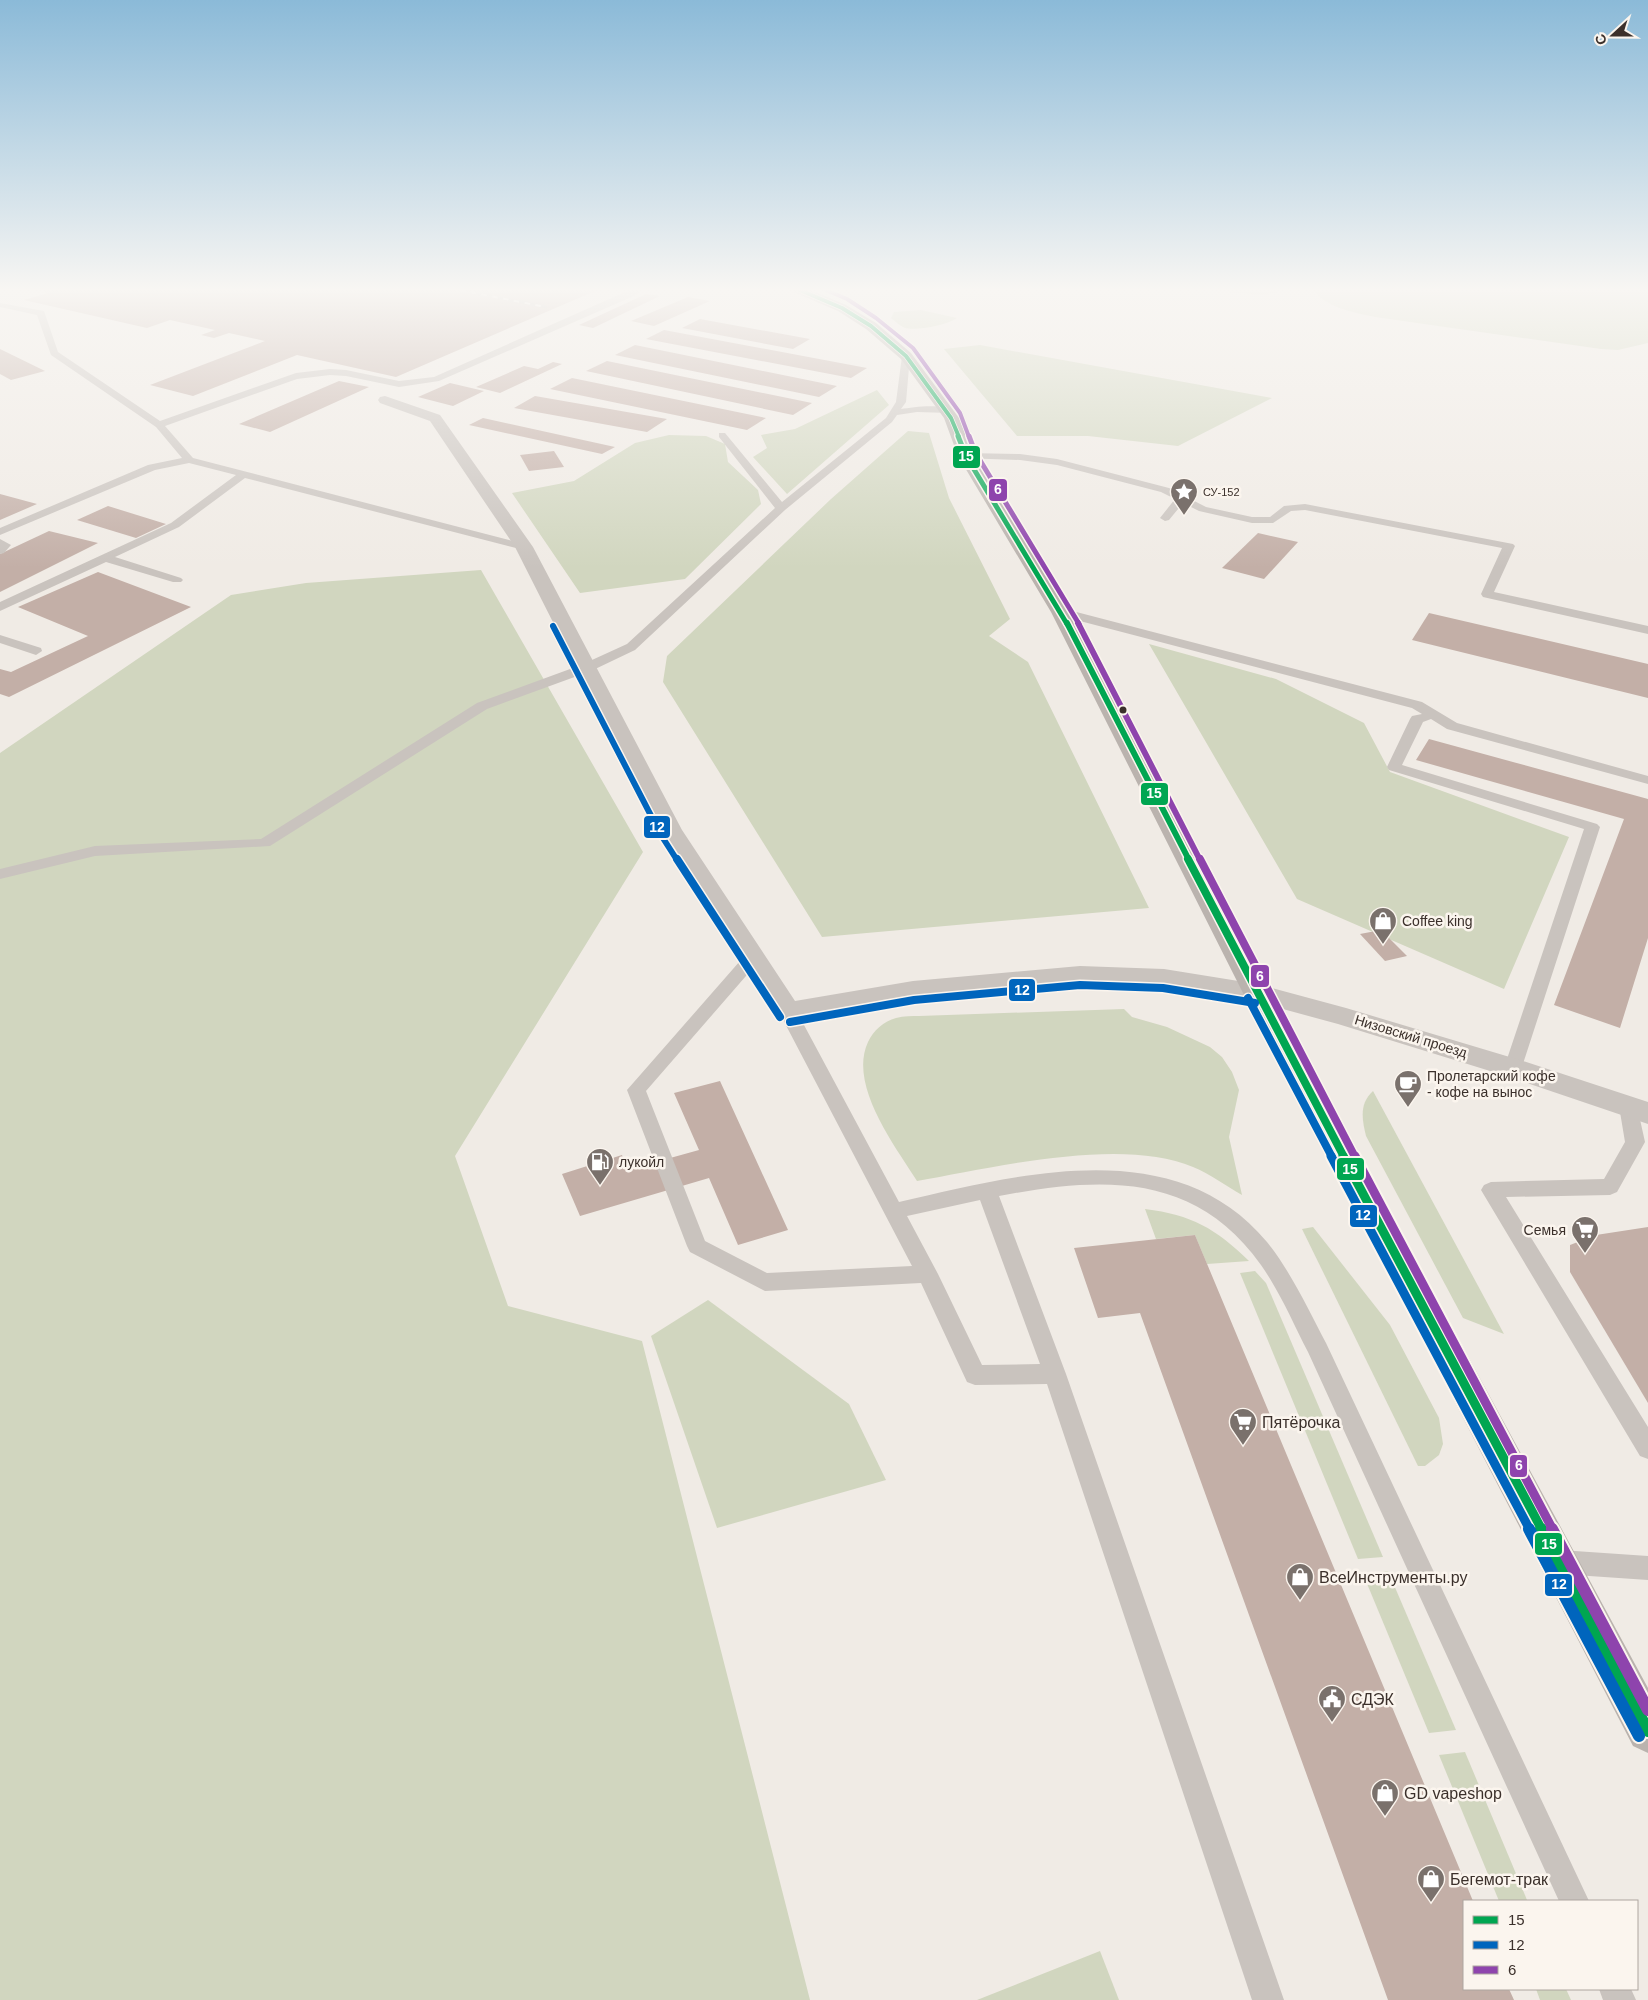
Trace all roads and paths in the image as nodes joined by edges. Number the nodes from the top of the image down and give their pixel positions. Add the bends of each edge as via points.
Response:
1 (94, 381) edge
2 (281, 381) edge
3 (385, 381) edge
4 (418, 381) edge
5 (903, 381) edge
6 (925, 381) edge
7 (385, 400) dead end
8 (947, 411) junction
9 (894, 413) junction
10 (159, 425) junction
11 (722, 435) dead end
12 (966, 456) junction
13 (189, 460) junction
14 (244, 474) junction
15 (1182, 497) junction
16 (781, 508) junction
17 (1165, 518) dead end
18 (0, 532) edge
19 (0, 542) edge
20 (524, 547) junction
21 (0, 551) edge
22 (106, 558) junction
23 (177, 580) dead end
24 (0, 607) edge
25 (1061, 612) junction
26 (1648, 630) edge
27 (0, 639) edge
28 (36, 651) dead end
29 (586, 668) junction
30 (1433, 715) junction
31 (1648, 780) edge
32 (0, 874) edge
33 (753, 957) junction
34 (1257, 993) junction
35 (788, 1012) junction
36 (1513, 1068) junction
37 (1638, 1110) edge
38 (987, 1190) junction
39 (894, 1211) junction
40 (927, 1274) junction
41 (1056, 1374) junction
42 (1648, 1448) edge
43 (1560, 1562) junction
44 (1648, 1568) edge
45 (1648, 1731) edge
46 (1574, 1900) edge
47 (1268, 2000) edge

1 - 10 lane
2 - 10 lane
3 - 4 lane via 398,384
5 - 9 lane via 901,402
6 - 8 main road
7 - 20 street via 435,418
8 - 9 lane via 917,409
8 - 12 main road
9 - 16 lane
10 - 13 lane
11 - 16 lane
12 - 15 lane via 1046,459
12 - 25 main road
13 - 14 lane
13 - 18 lane via 152,467
14 - 20 lane
14 - 22 lane via 175,525
15 - 17 lane
15 - 26 lane via 1203,509 1252,520 1273,520 1288,508 1305,507 1509,546 1487,594
16 - 29 lane via 631,647
19 - 21 lane via 6,545
20 - 29 street
22 - 23 lane
22 - 24 lane
25 - 30 lane via 1417,705
25 - 34 main road
27 - 28 lane
29 - 32 lane via 482,706 265,843 95,851
29 - 33 street via 670,830
30 - 31 lane via 1452,726
30 - 36 lane via 1417,719 1394,767 1592,827
33 - 35 street
33 - 40 lane via 636,1090 697,1246 765,1282
34 - 35 street, Низовский проезд via 1164,978 1080,975 913,990
34 - 36 street, Низовский проезд via 1346,1016
34 - 43 main road
35 - 39 lane
36 - 37 street, Низовский проезд
37 - 42 lane via 1635,1142 1610,1187 1490,1190
38 - 39 lane
38 - 41 lane
38 - 46 lane via 1077,1178 1120,1178 1162,1183 1191,1193 1222,1212 1249,1235 1277,1272 1318,1350
39 - 40 lane
40 - 41 lane via 975,1375
41 - 47 lane
43 - 44 lane
43 - 45 main road

